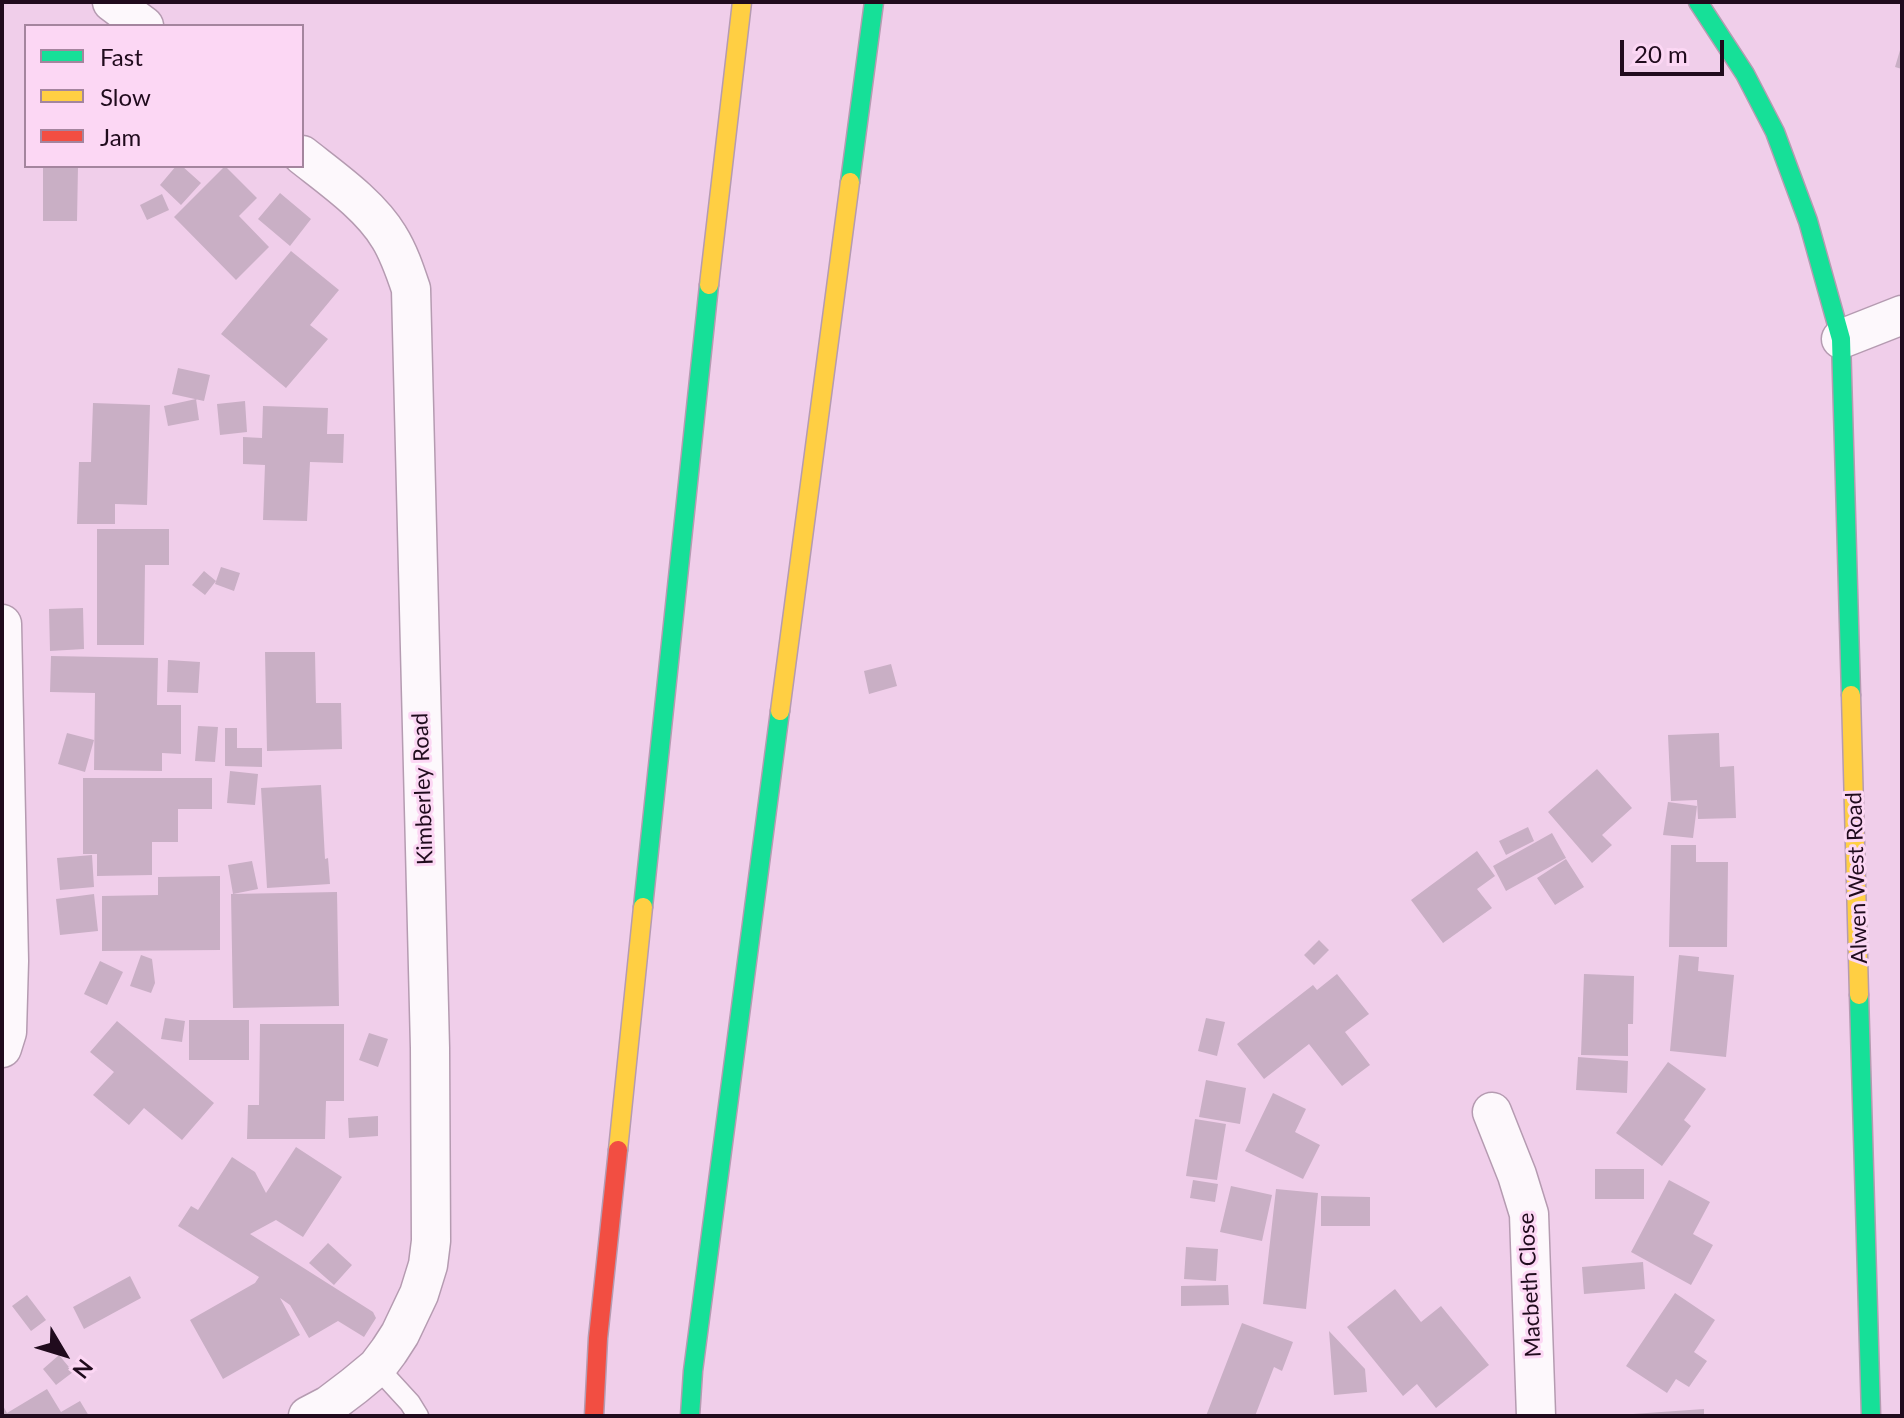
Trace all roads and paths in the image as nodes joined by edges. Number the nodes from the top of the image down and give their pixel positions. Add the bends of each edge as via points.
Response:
1 (112, 2) edge
2 (742, 2) edge
3 (874, 2) edge
4 (1698, 2) edge
5 (141, 24) edge
6 (304, 157) edge
7 (1902, 315) edge
8 (1841, 339) junction
9 (2, 624) edge
10 (2, 1048) edge
11 (1492, 1112) dead end
12 (377, 1367) junction
13 (308, 1416) edge
14 (418, 1416) edge
15 (594, 1416) edge
16 (690, 1416) edge
17 (1536, 1416) edge
18 (1871, 1416) edge

1 - 5 street
2 - 15 main road via 598,1338
3 - 16 main road
4 - 8 main road, Alwen West Road via 1750,84 1782,148
6 - 12 street, Kimberley Road via 369,211 388,234 411,289 431,1241 419,1294
7 - 8 street
8 - 18 main road, Alwen West Road
9 - 10 street via 9,961
11 - 17 street, Macbeth Close via 1529,1214
12 - 13 street, Kimberley Road
12 - 14 lane

